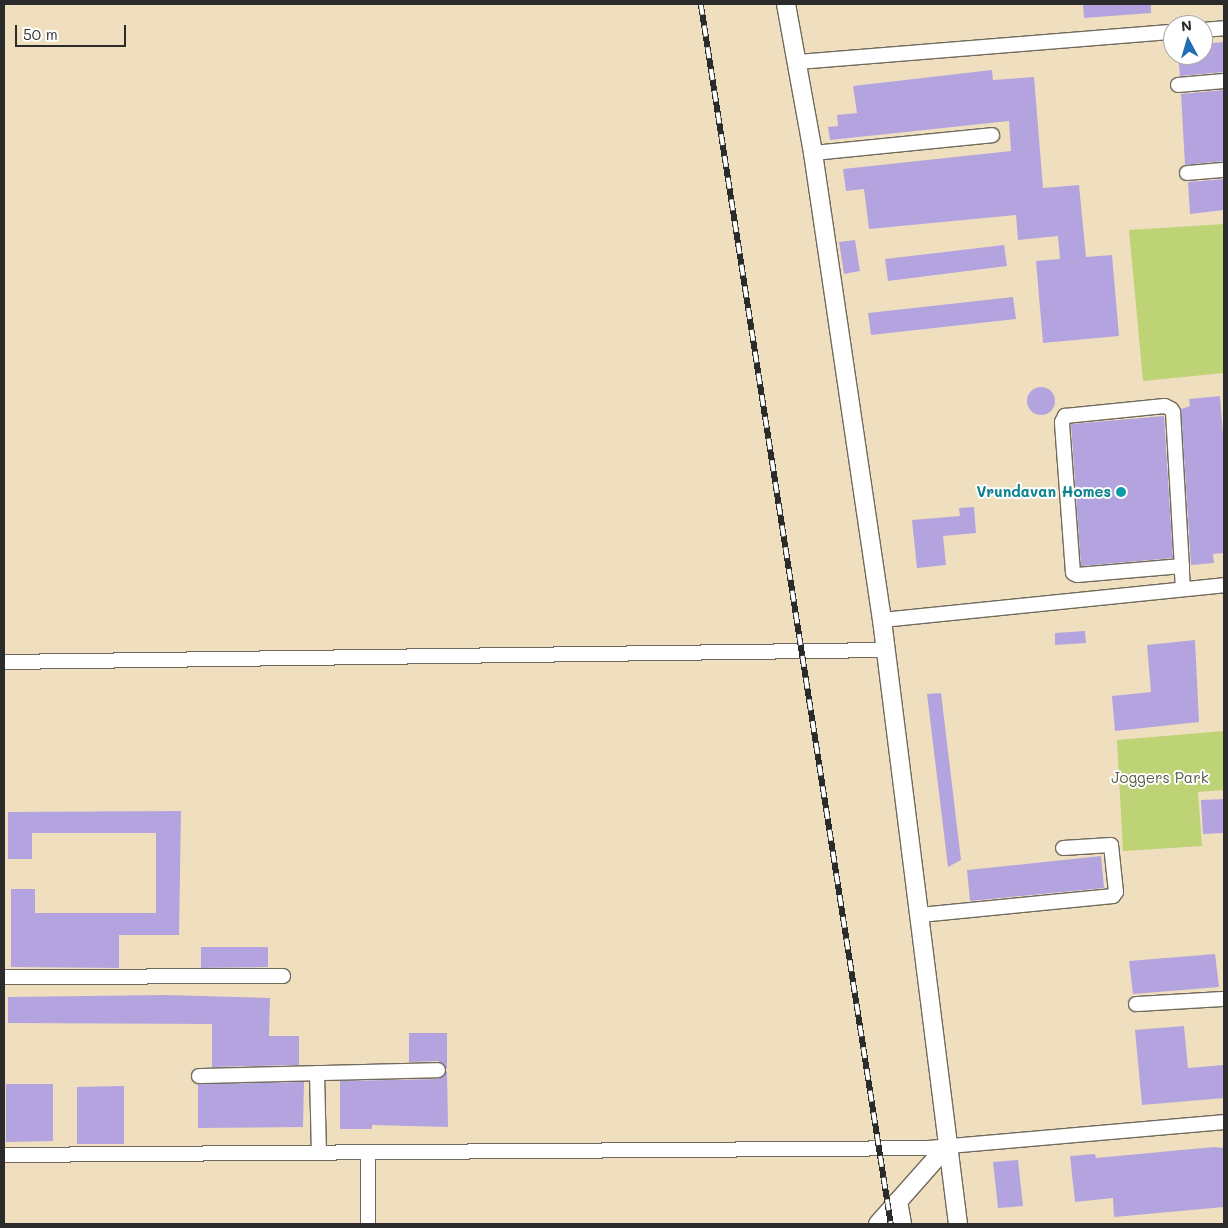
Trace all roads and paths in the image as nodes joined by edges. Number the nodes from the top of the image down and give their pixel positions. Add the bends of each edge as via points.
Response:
1 (786, 4) edge
2 (1163, 33) edge
3 (798, 62) junction
4 (1224, 81) edge
5 (1178, 85) dead end
6 (992, 135) dead end
7 (813, 153) junction
8 (1224, 170) edge
9 (1187, 173) dead end
10 (1182, 566) junction
11 (1094, 574) junction
12 (1224, 585) edge
13 (1183, 589) junction
14 (1097, 598) junction
15 (882, 620) junction
16 (886, 650) junction
17 (4, 662) edge
18 (1063, 848) dead end
19 (920, 915) junction
20 (284, 976) dead end
21 (4, 977) edge
22 (1224, 999) edge
23 (1136, 1004) dead end
24 (438, 1070) dead end
25 (317, 1073) junction
26 (200, 1076) dead end
27 (1224, 1122) edge
28 (947, 1146) junction
29 (319, 1153) junction
30 (368, 1153) junction
31 (4, 1156) edge
32 (898, 1201) junction
33 (368, 1224) edge
34 (878, 1224) edge
35 (902, 1224) edge
36 (958, 1224) edge

1 - 3 street
2 - 3 street
3 - 7 street
4 - 5 street
6 - 7 street
7 - 15 street
8 - 9 street
10 - 11 street
10 - 11 street via 1171,408 1069,414 1062,422 1072,569 1077,575
10 - 13 street
11 - 14 street
12 - 13 street
13 - 14 street
14 - 15 street
15 - 16 street
16 - 17 street
16 - 19 street
18 - 19 street via 1111,845 1116,892 1113,896
19 - 28 street
20 - 21 street
22 - 23 street
24 - 25 street
25 - 26 street
25 - 29 street
27 - 28 street
28 - 30 street
28 - 32 street
28 - 36 street
29 - 30 street
29 - 31 street
30 - 33 street
32 - 34 street
32 - 35 street

